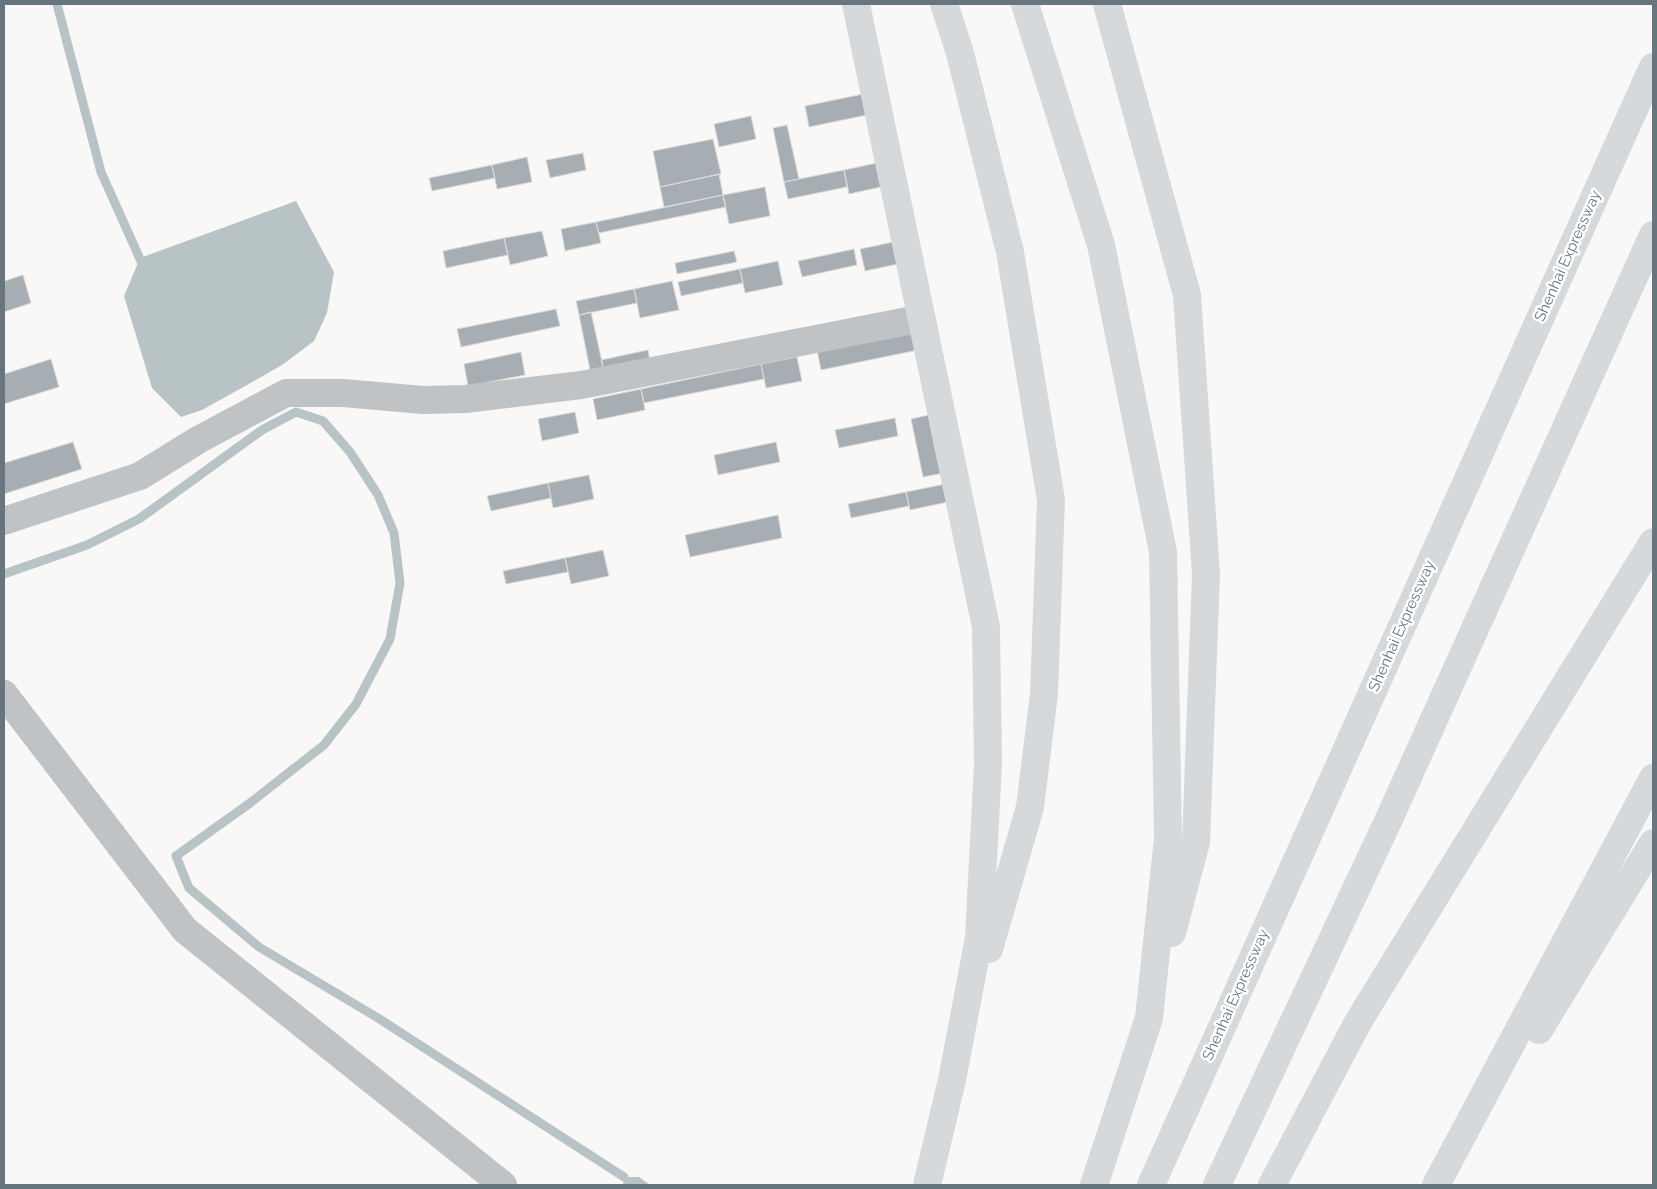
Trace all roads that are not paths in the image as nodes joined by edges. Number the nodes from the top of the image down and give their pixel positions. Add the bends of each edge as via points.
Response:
1 (856, 4) edge
2 (944, 4) edge
3 (1025, 4) edge
4 (1107, 4) edge
5 (1653, 66) edge
6 (1653, 235) edge
7 (913, 320) dead end
8 (4, 521) edge
9 (1653, 525) edge
10 (1653, 542) edge
11 (1614, 606) junction
12 (4, 694) edge
13 (1653, 778) edge
14 (1653, 844) edge
15 (1149, 1018) junction
16 (952, 1080) junction
17 (503, 1185) edge
18 (927, 1185) edge
19 (1094, 1185) edge
20 (1151, 1185) edge
21 (1217, 1185) edge
22 (1272, 1185) edge
23 (1436, 1185) edge
24 (1450, 1185) edge

1 - 16 highway via 986,627 988,764 979,938
2 - 16 highway via 960,53 1010,252 1050,500 1044,694 1030,807
3 - 15 highway via 1101,244 1163,552 1168,838
4 - 15 highway via 1187,295 1206,574 1196,842
5 - 20 highway, Shenhai Expressway
6 - 21 highway via 1389,820
7 - 8 lane via 581,385 464,399 286,393 198,440 140,476
9 - 11 highway
10 - 11 highway
11 - 22 highway via 1358,1022
12 - 17 lane via 185,930
13 - 23 highway
14 - 24 highway via 1563,989
15 - 19 highway
16 - 18 highway

